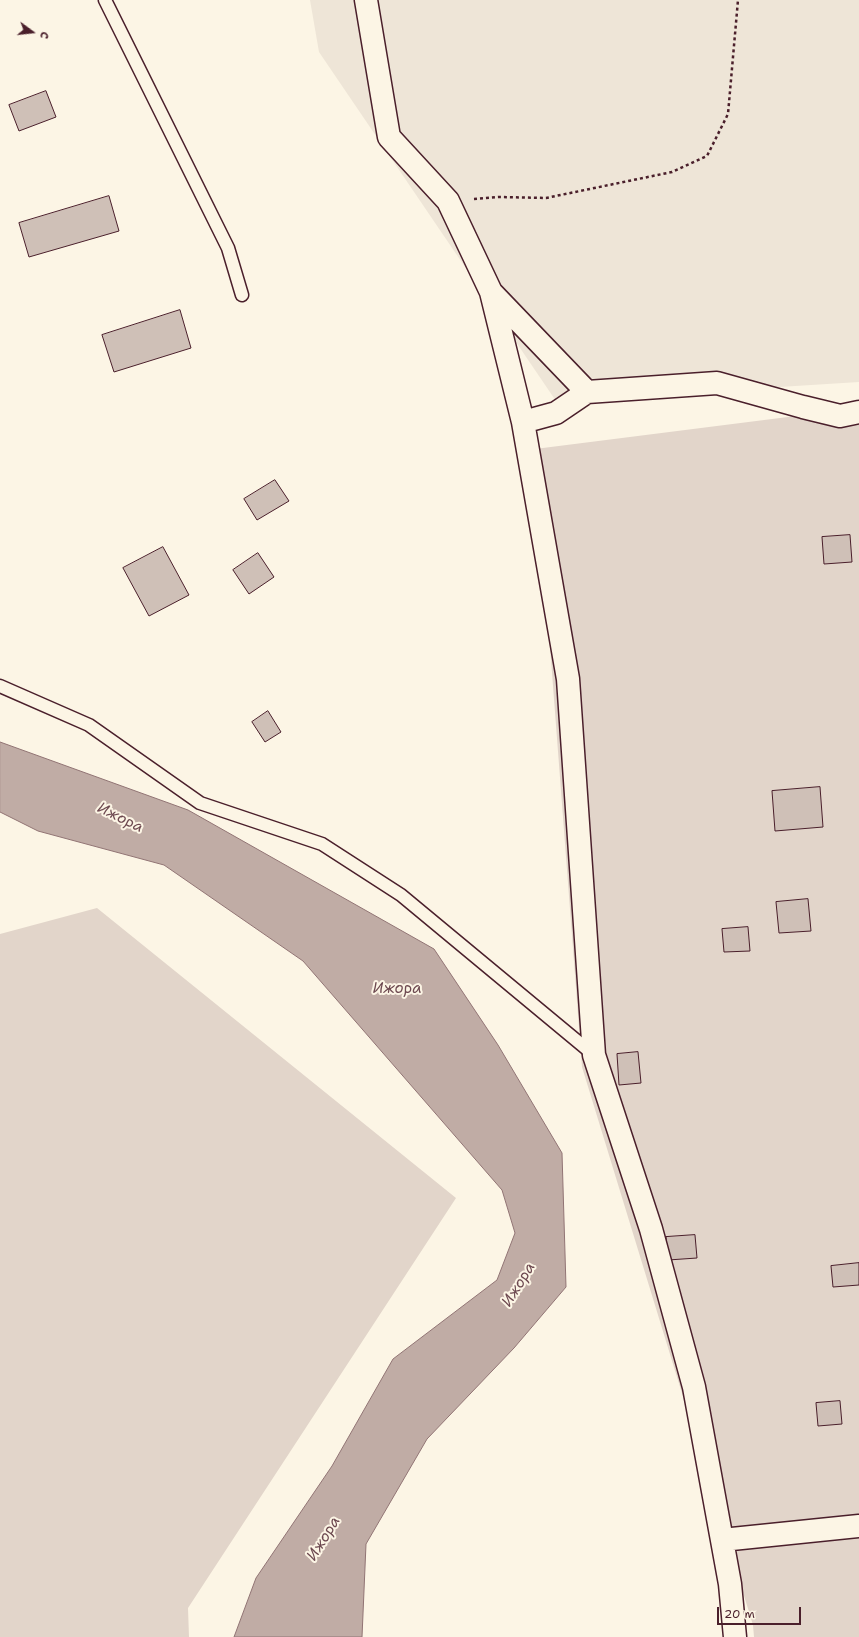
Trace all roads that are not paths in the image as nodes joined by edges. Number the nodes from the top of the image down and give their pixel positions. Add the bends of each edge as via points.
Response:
1 (105, 0) edge
2 (366, 0) edge
3 (491, 292) junction
4 (242, 295) dead end
5 (587, 392) junction
6 (859, 412) edge
7 (523, 422) junction
8 (0, 686) edge
9 (594, 1055) junction
10 (859, 1526) edge
11 (722, 1540) junction
12 (735, 1637) edge

1 - 4 lane via 228,248
2 - 3 street via 388,137 448,201
3 - 5 street
3 - 7 street
5 - 6 street via 717,383 840,416
5 - 7 street via 556,413
7 - 9 street via 568,680
8 - 9 lane via 89,725 200,803 322,844 401,895
9 - 11 street via 651,1229 694,1387
10 - 11 street
11 - 12 street via 730,1584

